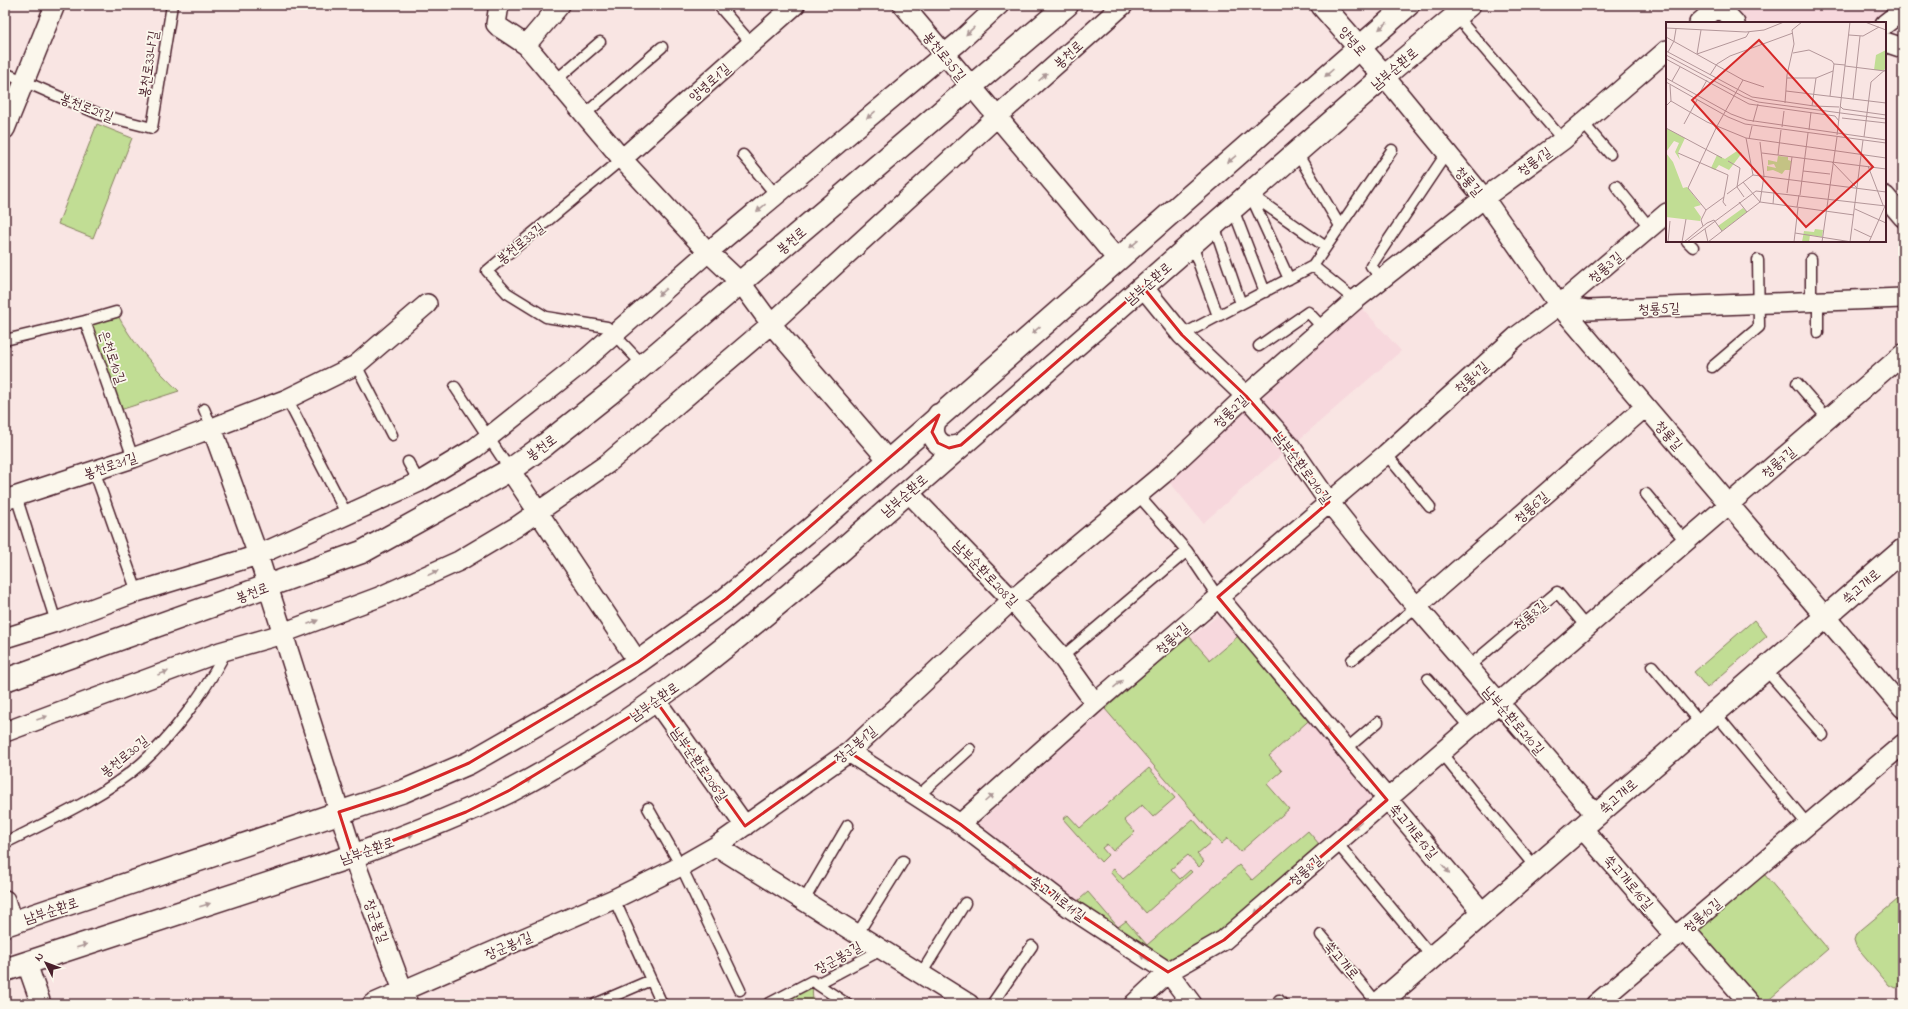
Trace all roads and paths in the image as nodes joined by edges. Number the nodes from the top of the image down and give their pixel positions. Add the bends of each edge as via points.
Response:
1 (56, 5) edge
2 (172, 5) edge
3 (499, 5) edge
4 (560, 5) edge
5 (718, 5) edge
6 (795, 5) edge
7 (903, 5) edge
8 (999, 5) edge
9 (1067, 5) edge
10 (1123, 5) edge
11 (1322, 5) edge
12 (1408, 5) edge
13 (1719, 5) edge
14 (1462, 10) edge
15 (1903, 10) edge
16 (1700, 22) edge
17 (1734, 22) edge
18 (1886, 23) edge
19 (600, 42) dead end
20 (1886, 42) edge
21 (752, 44) junction
22 (526, 45) junction
23 (662, 47) dead end
24 (1358, 47) junction
25 (1903, 48) edge
26 (1666, 51) edge
27 (944, 54) junction
28 (5, 73) edge
29 (1384, 76) junction
30 (556, 80) junction
31 (24, 81) junction
32 (971, 88) junction
33 (585, 114) junction
34 (998, 116) junction
35 (1583, 123) junction
36 (152, 128) joint
37 (5, 129) edge
38 (1563, 140) junction
39 (1392, 150) dead end
40 (1297, 153) junction
41 (1446, 154) junction
42 (1610, 154) dead end
43 (743, 155) dead end
44 (622, 159) junction
45 (1616, 186) dead end
46 (1250, 194) junction
47 (776, 195) junction
48 (1886, 197) edge
49 (1484, 198) junction
50 (1233, 209) junction
51 (1666, 215) edge
52 (1903, 216) edge
53 (1214, 225) junction
54 (1340, 226) junction
55 (1651, 229) junction
56 (1192, 245) junction
57 (1326, 247) junction
58 (708, 252) junction
59 (1117, 259) junction
60 (1811, 259) dead end
61 (1758, 260) dead end
62 (1313, 266) junction
63 (1288, 279) junction
64 (1382, 279) junction
65 (741, 283) junction
66 (1143, 287) junction
67 (1265, 292) junction
68 (1903, 298) edge
69 (1356, 300) junction
70 (1814, 302) junction
71 (427, 304) dead end
72 (1241, 304) junction
73 (1758, 304) junction
74 (1559, 305) junction
75 (116, 312) dead end
76 (1218, 316) junction
77 (85, 321) junction
78 (771, 324) junction
79 (1323, 328) junction
80 (611, 330) junction
81 (1818, 333) dead end
82 (1182, 335) junction
83 (5, 340) edge
84 (1259, 346) dead end
85 (1903, 354) edge
86 (356, 365) junction
87 (643, 365) junction
88 (1712, 367) dead end
89 (1797, 383) dead end
90 (455, 387) dead end
91 (1246, 396) junction
92 (286, 399) junction
93 (1645, 407) junction
94 (204, 409) dead end
95 (939, 416) junction
96 (1828, 419) junction
97 (212, 428) junction
98 (392, 435) dead end
99 (489, 438) junction
100 (961, 445) junction
101 (1386, 454) junction
102 (133, 458) junction
103 (888, 460) junction
104 (408, 462) dead end
105 (94, 470) junction
106 (510, 470) junction
107 (419, 482) junction
108 (908, 492) junction
109 (1646, 494) dead end
110 (1138, 495) junction
111 (8, 498) edge
112 (1328, 502) junction
113 (1729, 505) junction
114 (1430, 508) dead end
115 (538, 512) junction
116 (347, 515) junction
117 (1686, 542) junction
118 (1903, 550) edge
119 (1187, 551) junction
120 (258, 555) junction
121 (268, 587) junction
122 (137, 592) junction
123 (1218, 597) junction
124 (1012, 600) junction
125 (1416, 607) junction
126 (1825, 617) junction
127 (56, 622) junction
128 (1587, 628) junction
129 (282, 633) junction
130 (5, 638) edge
131 (220, 652) junction
132 (1062, 657) junction
133 (1352, 660) dead end
134 (638, 662) junction
135 (1652, 666) dead end
136 (1468, 667) junction
137 (1765, 669) junction
138 (1428, 679) dead end
139 (5, 680) edge
140 (656, 701) junction
141 (1095, 703) junction
142 (1499, 703) junction
143 (1903, 708) edge
144 (1708, 718) junction
145 (1378, 722) dead end
146 (1470, 728) junction
147 (5, 732) edge
148 (1823, 735) dead end
149 (1903, 744) edge
150 (970, 749) dead end
151 (1345, 750) junction
152 (849, 752) junction
153 (1441, 753) junction
154 (917, 797) junction
155 (1387, 800) junction
156 (648, 808) dead end
157 (339, 812) junction
158 (1589, 822) junction
159 (960, 824) junction
160 (848, 825) dead end
161 (1808, 825) junction
162 (744, 826) junction
163 (5, 843) edge
164 (1337, 843) junction
165 (350, 846) junction
166 (716, 846) junction
167 (903, 861) dead end
168 (681, 866) junction
169 (1536, 868) junction
170 (5, 900) edge
171 (614, 900) junction
172 (803, 902) junction
173 (965, 903) dead end
174 (1483, 913) junction
175 (9, 924) edge
176 (858, 933) junction
177 (1680, 933) junction
178 (1322, 935) dead end
179 (1032, 946) dead end
180 (883, 949) junction
181 (5, 953) edge
182 (5, 957) edge
183 (1432, 957) junction
184 (27, 964) junction
185 (5, 970) edge
186 (1168, 972) junction
187 (921, 974) junction
188 (651, 980) junction
189 (812, 981) dead end
190 (740, 990) dead end
191 (939, 995) edge
192 (405, 997) edge
193 (41, 1004) edge
194 (372, 1004) edge
195 (595, 1004) edge
196 (662, 1004) edge
197 (768, 1004) edge
198 (847, 1004) edge
199 (969, 1004) edge
200 (992, 1004) edge
201 (1134, 1004) edge
202 (1192, 1004) edge
203 (1378, 1004) edge
204 (1596, 1004) edge
205 (1750, 1004) edge

1 - 31 street
2 - 36 lane, 봉천로33나길
3 - 22 street via 496,24 498,27
4 - 22 street
5 - 21 lane
6 - 21 street, 양녕로1길
7 - 27 street, 봉천로35길
8 -> 27 street
9 - 32 main road, 봉천로
34 -> 10 street, 봉천로
11 - 24 main road, 양녕로
12 -> 24 main road, 남부순환로
13 - 16 street
13 - 17 street
14 - 29 main road, 남부순환로
14 - 38 lane, 남부순환로
15 - 18 street
19 - 30 lane
20 - 25 street
21 - 44 street, 양녕로1길
22 - 30 street
23 - 33 lane
24 - 29 main road, 양녕로
24 -> 59 main road, 남부순환로
26 - 35 street, 청룡1길
27 - 32 street, 봉천로35길
27 -> 47 street
28 - 31 lane, 봉천로29길
29 - 40 main road, 남부순환로
29 - 41 street, 청룡길
30 - 33 street
31 - 36 lane, 봉천로29길 via 101,115
31 - 37 street
32 - 34 street
32 - 65 main road, 봉천로
33 - 44 street
34 - 59 street
34 - 78 street, 봉천로
35 - 38 street, 청룡1길
35 - 42 lane
38 - 49 street, 청룡1길
39 - 54 lane
40 - 46 main road, 남부순환로
40 - 54 lane
41 - 49 street, 청룡길
41 - 64 lane, 청룡길 via 1371,266
43 - 47 lane
44 - 58 street
44 - 80 lane, 봉천로33길 via 487,270 507,293 546,317
45 - 55 lane
46 - 50 main road, 남부순환로
46 - 57 lane
46 - 63 lane
47 -> 58 street
48 - 52 street
49 - 64 street, 청룡2길
49 - 74 street, 청룡길
50 - 53 main road, 남부순환로
50 - 67 lane
51 - 55 street, 청룡3길
53 - 56 main road, 남부순환로
53 - 72 lane
54 - 57 lane
55 - 74 street, 청룡3길
56 - 66 main road, 남부순환로
56 - 76 lane
57 - 62 lane
58 - 65 street
58 -> 80 street
59 -> 95 main road, 남부순환로
60 - 70 lane
61 - 73 lane
62 - 63 lane
62 - 69 lane
63 - 67 lane
64 - 69 street, 청룡2길
65 - 78 street
65 - 87 main road, 봉천로
66 - 82 street, 남부순환로210길
66 - 100 main road, 남부순환로
67 - 72 lane
68 - 70 street, 청룡5길
69 - 79 street, 청룡2길
70 - 73 street, 청룡5길
70 - 81 lane
71 - 86 street, 봉천로31길
72 - 76 lane
73 - 74 street, 청룡5길 via 1588,310
73 - 88 lane via 1759,327
74 - 93 street, 청룡길
74 - 101 street, 청룡4길 via 1517,336
75 - 77 lane
76 - 82 lane
77 - 83 lane, 은천로10길
77 - 102 lane, 은천로10길
78 - 103 street
78 - 115 street, 봉천로 via 607,464
79 - 84 lane via 1308,312
79 - 91 street, 청룡2길
80 - 87 lane
80 - 99 street via 578,366
82 - 91 street, 남부순환로210길
85 - 96 street, 청룡7길
86 - 92 street, 봉천로31길
86 - 98 lane
87 - 106 main road, 봉천로
89 - 96 lane
90 - 99 lane
91 - 110 street, 청룡2길
91 - 112 street, 남부순환로210길 via 1290,446
92 - 97 street, 봉천로31길
92 - 116 lane
93 - 113 street, 청룡길
93 - 125 street, 청룡6길
94 - 97 lane
95 - 100 main road via 935,420 932,432 938,443 949,448
95 - 103 main road, 남부순환로
96 - 113 street, 청룡7길
97 - 102 street, 봉천로31길
97 - 120 street
99 - 106 lane
99 - 107 street
100 - 108 main road, 남부순환로
101 - 112 street, 청룡4길
101 - 114 lane
102 - 105 street, 봉천로31길
103 - 134 main road, 남부순환로 via 813,527 726,599
104 - 107 lane
105 - 111 street, 봉천로31길
105 - 122 lane
106 - 115 street
106 - 121 main road, 봉천로 via 362,552
107 - 116 street
108 - 124 street, 남부순환로208길
108 - 140 main road, 남부순환로 via 751,627
109 - 117 lane
110 - 119 lane
110 - 124 street, 청룡2길
111 - 127 lane
112 - 123 street, 청룡4길
112 - 125 street, 남부순환로210길
113 - 117 street, 청룡8길
113 - 126 street, 청룡길
129 -> 115 street, 봉천로 via 378,597 459,561
115 - 134 street
116 - 120 street
117 - 128 street, 청룡8길
118 - 126 main road, 쑥고개로
119 - 123 lane
119 - 132 lane
120 - 121 street
120 - 122 street
121 - 129 street, 남부순환로
121 - 139 main road, 봉천로
122 - 127 street
141 -> 123 street, 청룡4길
123 -> 151 street, 쑥고개로13길
124 - 132 street, 남부순환로208길
124 - 152 street, 장군봉1길
125 - 133 lane
125 - 136 street, 남부순환로210길
126 - 137 main road, 쑥고개로
126 - 143 street, 청룡길
127 - 130 street
128 - 136 lane, 청룡8길 via 1556,592
128 - 142 street, 청룡8길
129 - 131 street, 봉천로
129 - 157 street, 남부순환로
147 -> 131 street, 봉천로
131 - 163 lane, 봉천로30길 via 222,659 216,670 157,748 141,764 111,786 60,816
132 - 141 street, 남부순환로208길
134 - 157 main road, 남부순환로 via 572,704 469,763 404,791
135 - 144 lane
136 - 142 street, 남부순환로210길
137 - 144 main road, 쑥고개로
137 - 148 lane
138 - 146 lane
140 - 162 street, 남부순환로206길
165 -> 140 main road, 남부순환로 via 459,815 510,790 595,741
159 -> 141 street, 청룡4길
142 - 146 street, 청룡8길
142 - 158 street, 남부순환로210길
144 - 158 main road, 쑥고개로
144 - 161 lane
145 - 151 lane
146 - 153 street, 청룡8길
149 - 161 street, 청룡10길
150 - 154 lane
151 - 155 street, 쑥고개로13길
152 - 154 street, 쑥고개로11길
152 - 162 street, 장군봉1길
153 - 155 street, 청룡8길
153 - 169 lane
154 - 159 street, 쑥고개로11길
155 -> 164 street, 청룡8길
155 -> 174 street, 쑥고개로13길
156 - 168 lane
157 - 165 street, 남부순환로
157 - 175 main road, 남부순환로
158 - 169 main road, 쑥고개로
158 - 177 street, 쑥고개로16길
186 -> 159 street, 쑥고개로11길 via 1070,908
160 - 172 lane
161 - 177 street, 청룡10길
162 - 166 street, 장군봉1길
164 - 183 lane
164 -> 186 street, 청룡8길 via 1224,940
184 -> 165 main road, 남부순환로
165 - 192 street, 장군봉길
166 - 168 street, 장군봉1길
166 - 172 street
167 - 176 lane
168 - 171 street, 장군봉1길
168 - 190 lane
169 - 174 main road, 쑥고개로
170 - 175 street, 남부순환로
171 - 188 lane
171 - 192 street, 장군봉1길
172 - 176 street
173 - 187 lane
174 - 183 main road, 쑥고개로
176 - 180 street
177 - 204 street, 청룡10길
177 - 205 street, 쑥고개로16길
178 - 203 lane, 쑥고개로
179 - 200 lane
180 - 187 street
180 - 198 lane, 장군봉3길 via 817,984
181 - 182 main road
183 - 203 main road, 쑥고개로
184 - 185 main road, 남부순환로
184 - 193 street
186 - 201 street, 청룡8길
186 - 202 street, 쑥고개로11길
187 - 191 street
188 - 195 lane
188 - 196 lane
189 - 197 lane, 장군봉3길
191 - 199 street
192 - 194 street, 장군봉1길

